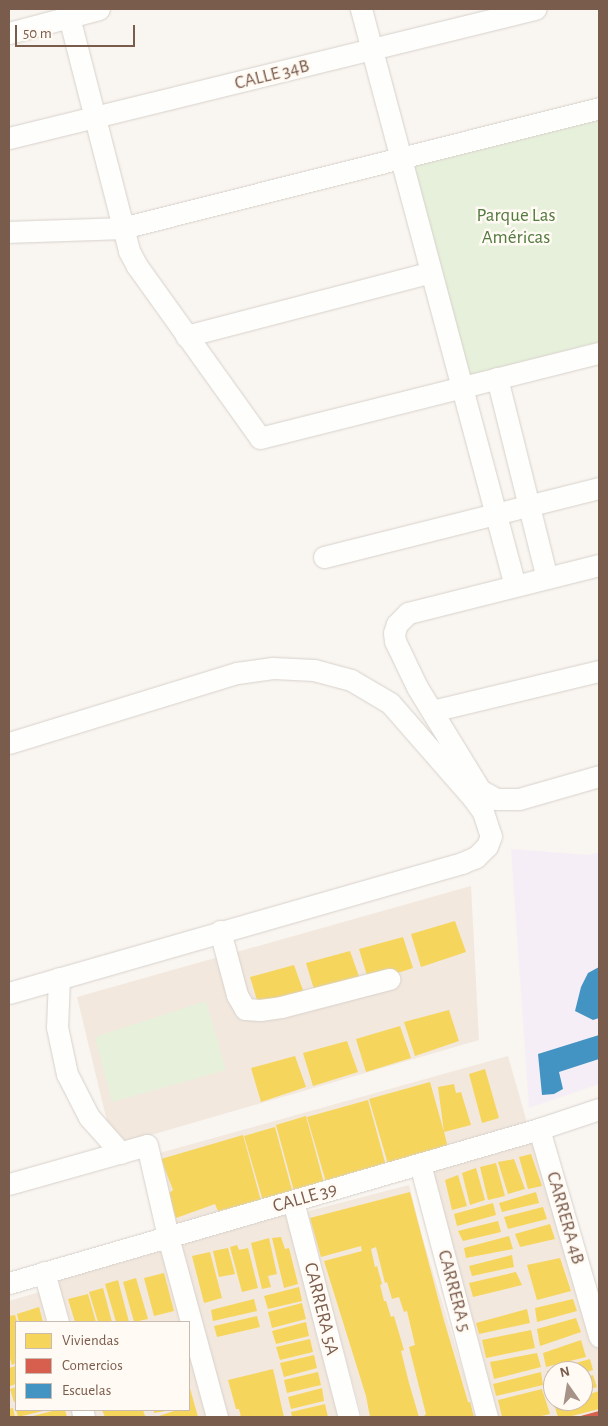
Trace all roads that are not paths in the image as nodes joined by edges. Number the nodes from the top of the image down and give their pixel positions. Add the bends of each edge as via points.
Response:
1 (99, 9) edge
2 (361, 9) edge
3 (535, 9) edge
4 (68, 13) edge
5 (9, 32) edge
6 (372, 50) junction
7 (599, 108) edge
8 (94, 118) junction
9 (9, 138) edge
10 (401, 158) junction
11 (122, 228) junction
12 (9, 232) edge
13 (431, 272) junction
14 (186, 336) junction
15 (599, 353) edge
16 (497, 378) junction
17 (462, 387) junction
18 (599, 488) edge
19 (528, 506) junction
20 (496, 514) junction
21 (324, 557) dead end
22 (599, 565) edge
23 (547, 578) junction
24 (515, 586) junction
25 (599, 671) edge
26 (432, 711) junction
27 (9, 743) edge
28 (599, 776) edge
29 (220, 931) junction
30 (59, 978) junction
31 (388, 979) dead end
32 (9, 993) edge
33 (599, 1109) edge
34 (539, 1129) junction
35 (121, 1153) junction
36 (420, 1164) junction
37 (9, 1184) edge
38 (293, 1201) junction
39 (168, 1237) junction
40 (44, 1272) junction
41 (9, 1283) edge
42 (58, 1321) edge
43 (599, 1336) edge
44 (216, 1417) edge
45 (348, 1417) edge
46 (487, 1417) edge

1 - 4 street
2 - 6 street
3 - 6 street, CALLE 34B
4 - 5 street
4 - 8 street
6 - 8 street, CALLE 34B
6 - 10 street
7 - 10 street
8 - 9 street, CALLE 34B
8 - 11 street
10 - 11 street
10 - 13 street
11 - 12 street
11 - 14 street via 137,266
13 - 14 street
13 - 17 street
14 - 17 street via 260,438
15 - 16 street
16 - 17 street
16 - 19 street
17 - 20 street
18 - 19 street
19 - 20 street
19 - 23 street
20 - 21 street
20 - 24 street
22 - 23 street
23 - 24 street
24 - 26 street via 408,613 397,624 395,641
25 - 26 street
26 - 28 street via 480,790 496,799 519,799
27 - 29 street via 237,673 273,668 314,670 351,680 390,703 483,812 491,836 487,846 476,857
29 - 30 street
29 - 31 street via 237,995 245,1009 281,1007
30 - 32 street
30 - 35 street via 57,1027 67,1074 89,1117
33 - 34 street, CALLE 39
34 - 36 street, CALLE 39
34 - 43 street, CARRERA 4B
35 - 37 street
35 - 39 street via 147,1145
36 - 38 street, CALLE 39
36 - 46 street, CARRERA 5
38 - 39 street, CALLE 39
38 - 45 street, CARRERA 5A
39 - 40 street, CALLE 39
39 - 44 street
40 - 41 street, CALLE 39
40 - 42 street

